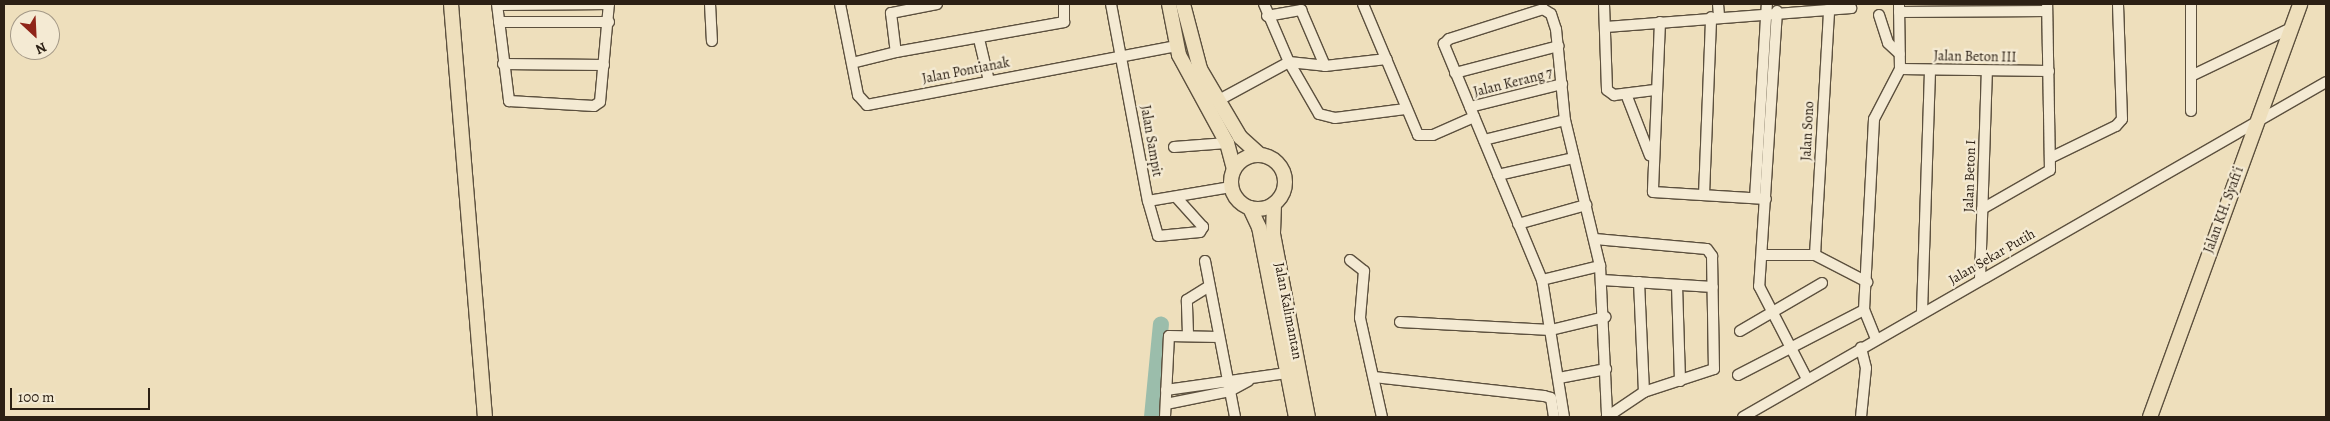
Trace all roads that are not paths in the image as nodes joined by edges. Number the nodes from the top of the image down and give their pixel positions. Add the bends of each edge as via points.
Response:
1 (451, 4) edge
2 (609, 4) edge
3 (710, 4) edge
4 (840, 4) edge
5 (937, 4) edge
6 (1064, 4) edge
7 (1112, 4) edge
8 (1169, 4) edge
9 (1183, 4) edge
10 (1264, 4) edge
11 (1363, 4) edge
12 (1604, 4) edge
13 (1718, 4) edge
14 (2118, 4) edge
15 (2191, 4) edge
16 (2300, 4) edge
17 (497, 5) edge
18 (2047, 7) edge
19 (1851, 8) dead end
20 (1899, 8) edge
21 (1770, 9) edge
22 (1829, 9) junction
23 (1879, 15) dead end
24 (1267, 16) junction
25 (1715, 16) junction
26 (499, 22) junction
27 (609, 22) junction
28 (1660, 22) junction
29 (1606, 27) junction
30 (2291, 28) junction
31 (979, 39) junction
32 (712, 41) dead end
33 (1176, 46) junction
34 (1559, 46) junction
35 (896, 52) junction
36 (1900, 54) junction
37 (1122, 56) junction
38 (1387, 60) junction
39 (1289, 62) junction
40 (852, 63) junction
41 (503, 64) junction
42 (604, 64) junction
43 (1325, 66) junction
44 (1900, 68) junction
45 (1930, 70) junction
46 (2049, 71) junction
47 (1455, 73) junction
48 (1987, 73) junction
49 (2191, 76) junction
50 (989, 80) junction
51 (2326, 82) edge
52 (1562, 84) junction
53 (1655, 90) junction
54 (1626, 94) junction
55 (1219, 100) junction
56 (1405, 109) junction
57 (2191, 111) dead end
58 (1472, 112) junction
59 (1565, 120) junction
60 (2255, 122) junction
61 (1484, 140) junction
62 (1227, 144) junction
63 (1174, 147) dead end
64 (1258, 154) junction
65 (1574, 158) junction
66 (2050, 158) junction
67 (1652, 161) junction
68 (1234, 169) junction
69 (1498, 175) junction
70 (1231, 187) junction
71 (1704, 195) junction
72 (1176, 197) junction
73 (1755, 198) junction
74 (1766, 199) junction
75 (1148, 201) junction
76 (1274, 204) junction
77 (1586, 205) junction
78 (1250, 208) junction
79 (1982, 209) junction
80 (1518, 224) junction
81 (1594, 238) junction
82 (1762, 255) junction
83 (1815, 255) junction
84 (1350, 260) dead end
85 (1205, 261) dead end
86 (1600, 266) junction
87 (1980, 279) junction
88 (1542, 280) junction
89 (1602, 280) junction
90 (1639, 282) junction
91 (1822, 283) dead end
92 (1867, 283) junction
93 (1677, 285) junction
94 (1209, 286) junction
95 (1713, 287) junction
96 (1864, 310) junction
97 (1922, 312) junction
98 (1772, 313) junction
99 (1605, 317) junction
100 (1400, 322) dead end
101 (1552, 330) junction
102 (1740, 331) dead end
103 (1188, 334) junction
104 (1219, 337) junction
105 (1876, 339) junction
106 (1790, 346) junction
107 (1862, 348) junction
108 (1606, 369) junction
109 (1294, 372) junction
110 (1738, 375) dead end
111 (1374, 376) junction
112 (1559, 378) junction
113 (1228, 379) junction
114 (1807, 379) junction
115 (1248, 381) junction
116 (1680, 381) junction
117 (1166, 390) junction
118 (1230, 392) junction
119 (1644, 392) junction
120 (1166, 404) junction
121 (485, 417) edge
122 (1165, 417) edge
123 (1234, 417) edge
124 (1296, 417) edge
125 (1308, 417) edge
126 (1382, 417) edge
127 (1554, 417) edge
128 (1564, 417) edge
129 (1607, 417) edge
130 (1743, 417) edge
131 (1861, 417) edge
132 (2150, 417) edge

1 - 121 main road
2 - 17 street
2 - 27 street
3 - 32 street
4 - 40 street, Jalan Pontianak
5 - 35 street via 891,13
6 - 31 street via 1064,22
7 - 37 street, Jalan Sampit
8 - 33 main road
9 - 55 main road via 1192,50
10 - 24 street
11 - 38 street
12 - 29 street
13 - 25 street
14 - 66 street via 2122,119 2116,126
15 - 49 street
16 - 30 main road, Jalan KH. Syafi'i
17 - 26 street
18 - 20 street
18 - 46 street
19 - 22 street
20 - 36 street
21 - 22 street
21 - 25 street
21 - 73 street
21 - 74 street
22 - 83 street, Jalan Sono
23 - 36 street via 1888,43
24 - 39 street
24 - 43 street via 1301,10
25 - 28 street
25 - 71 street
26 - 27 street
26 - 41 street
27 - 42 street
28 - 29 street
28 - 53 street
29 - 54 street via 1607,90 1614,95
30 - 49 street
30 - 60 main road, Jalan KH. Syafi'i
31 - 35 street
31 - 50 street
33 - 37 street, Jalan Pontianak
33 - 62 main road
34 - 47 street
34 - 47 street via 1551,14 1543,9 1445,41
34 - 52 street
35 - 40 street
36 - 44 street
37 - 50 street, Jalan Pontianak
37 - 75 street, Jalan Sampit
38 - 43 street
38 - 56 street
39 - 43 street
39 - 55 street
39 - 56 street via 1325,119
40 - 50 street, Jalan Pontianak via 858,95 867,105
41 - 42 street
41 - 42 street via 505,97 513,103 594,106 600,102
44 - 45 street, Jalan Beton III
44 - 92 street via 1874,119
45 - 48 street, Jalan Beton III
45 - 97 street
46 - 48 street, Jalan Beton III
46 - 66 street
47 - 58 street
48 - 79 street, Jalan Beton I
49 - 57 street
51 - 60 street, Jalan Sekar Putih
52 - 58 street, Jalan Kerang 7
52 - 59 street
53 - 54 street
53 - 67 street
54 - 67 street
55 - 64 main road via 1240,137
56 - 58 street, Jalan Kerang 7 via 1418,136 1433,135
58 - 61 street
59 - 61 street
59 - 65 street
60 - 87 street, Jalan Sekar Putih
60 - 132 main road, Jalan KH. Syafi'i
61 - 69 street
62 - 63 street
62 - 68 main road
64 - 68 main road via 1248,156
64 - 76 main road via 1275,159 1285,174 1284,191
65 - 69 street
65 - 77 street
66 - 79 street via 2048,175
67 - 71 street via 1653,192
68 - 70 main road
69 - 80 street
70 - 72 street
70 - 78 main road
71 - 73 street
72 - 75 street
72 - 75 street, Jalan Sampit via 1203,227 1200,232 1158,236
73 - 74 street
74 - 82 street
76 - 78 main road
76 - 109 main road, Jalan Kalimantan via 1273,234
77 - 80 street
77 - 81 street
78 - 109 main road, Jalan Kalimantan via 1259,228
79 - 87 street, Jalan Beton I
80 - 88 street
81 - 86 street
81 - 95 street via 1707,249 1712,256
82 - 83 street
82 - 98 street via 1759,286
83 - 92 street
84 - 111 street via 1364,271 1360,310
85 - 94 street
86 - 88 street
86 - 89 street
87 - 97 street, Jalan Sekar Putih
88 - 101 street
89 - 90 street
89 - 99 street
90 - 93 street
90 - 119 street
91 - 98 street
92 - 96 street
93 - 95 street
93 - 116 street
94 - 103 street via 1187,300
94 - 104 street
95 - 116 street via 1714,369
96 - 105 street
96 - 106 street
97 - 105 street, Jalan Sekar Putih
98 - 102 street
98 - 106 street
99 - 101 street
99 - 108 street
100 - 101 street
101 - 112 street
103 - 104 street
103 - 117 street via 1166,339
104 - 113 street
105 - 107 street, Jalan Sekar Putih
106 - 110 street
106 - 114 street
107 - 114 street, Jalan Sekar Putih
107 - 131 street via 1866,368
108 - 112 street
108 - 129 street
109 - 115 street
109 - 124 main road, Jalan Kalimantan
109 - 125 main road, Jalan Kalimantan
111 - 126 street
111 - 127 street via 1544,396 1551,398
112 - 128 street
113 - 115 street
113 - 117 street
113 - 118 street
114 - 130 street, Jalan Sekar Putih
115 - 118 street
116 - 119 street
117 - 120 street
118 - 120 street
118 - 123 street
119 - 129 street
120 - 122 street

